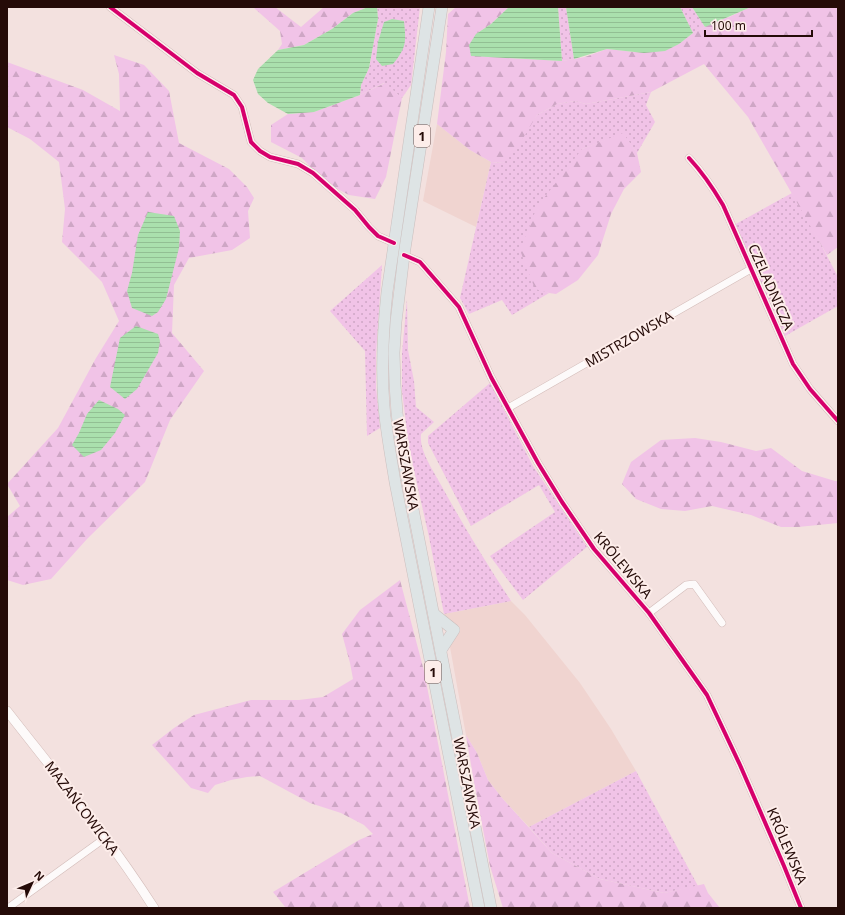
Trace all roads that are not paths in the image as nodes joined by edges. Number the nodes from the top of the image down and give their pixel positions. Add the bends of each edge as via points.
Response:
1 (110, 7) edge
2 (429, 7) edge
3 (441, 12) edge
4 (689, 158) dead end
5 (394, 243) junction
6 (404, 255) junction
7 (751, 269) junction
8 (508, 408) junction
9 (838, 421) edge
10 (649, 613) junction
11 (434, 614) junction
12 (722, 623) dead end
13 (441, 650) junction
14 (7, 711) edge
15 (105, 838) junction
16 (8, 908) edge
17 (154, 908) edge
18 (479, 908) edge
19 (491, 908) edge
20 (801, 908) edge

1 - 5 street via 197,73 234,96 242,107 251,142 260,151 270,157 298,164 314,173 355,210 378,236
2 - 5 main road, WARSZAWSKA / 1
3 - 6 main road, WARSZAWSKA / 1
4 - 7 street, CZELADNICZA via 717,195
5 - 18 main road, WARSZAWSKA / 1 via 383,332 383,379 388,435 395,482
6 - 8 street, KRÓLEWSKA via 420,262 459,307
6 - 11 main road, WARSZAWSKA / 1 via 394,353 396,398 404,458
7 - 8 street, MISTRZOWSKA
7 - 9 street, CZELADNICZA via 793,364 810,389
8 - 10 street, KRÓLEWSKA via 542,470 590,543
10 - 12 street via 686,585 694,584
10 - 20 street, KRÓLEWSKA via 710,702
11 - 13 main road, WARSZAWSKA / 1
11 - 13 main road via 454,630
13 - 19 main road, WARSZAWSKA / 1
14 - 15 street, MAZAŃCOWICKA
15 - 16 street
15 - 17 street, MAZAŃCOWICKA

